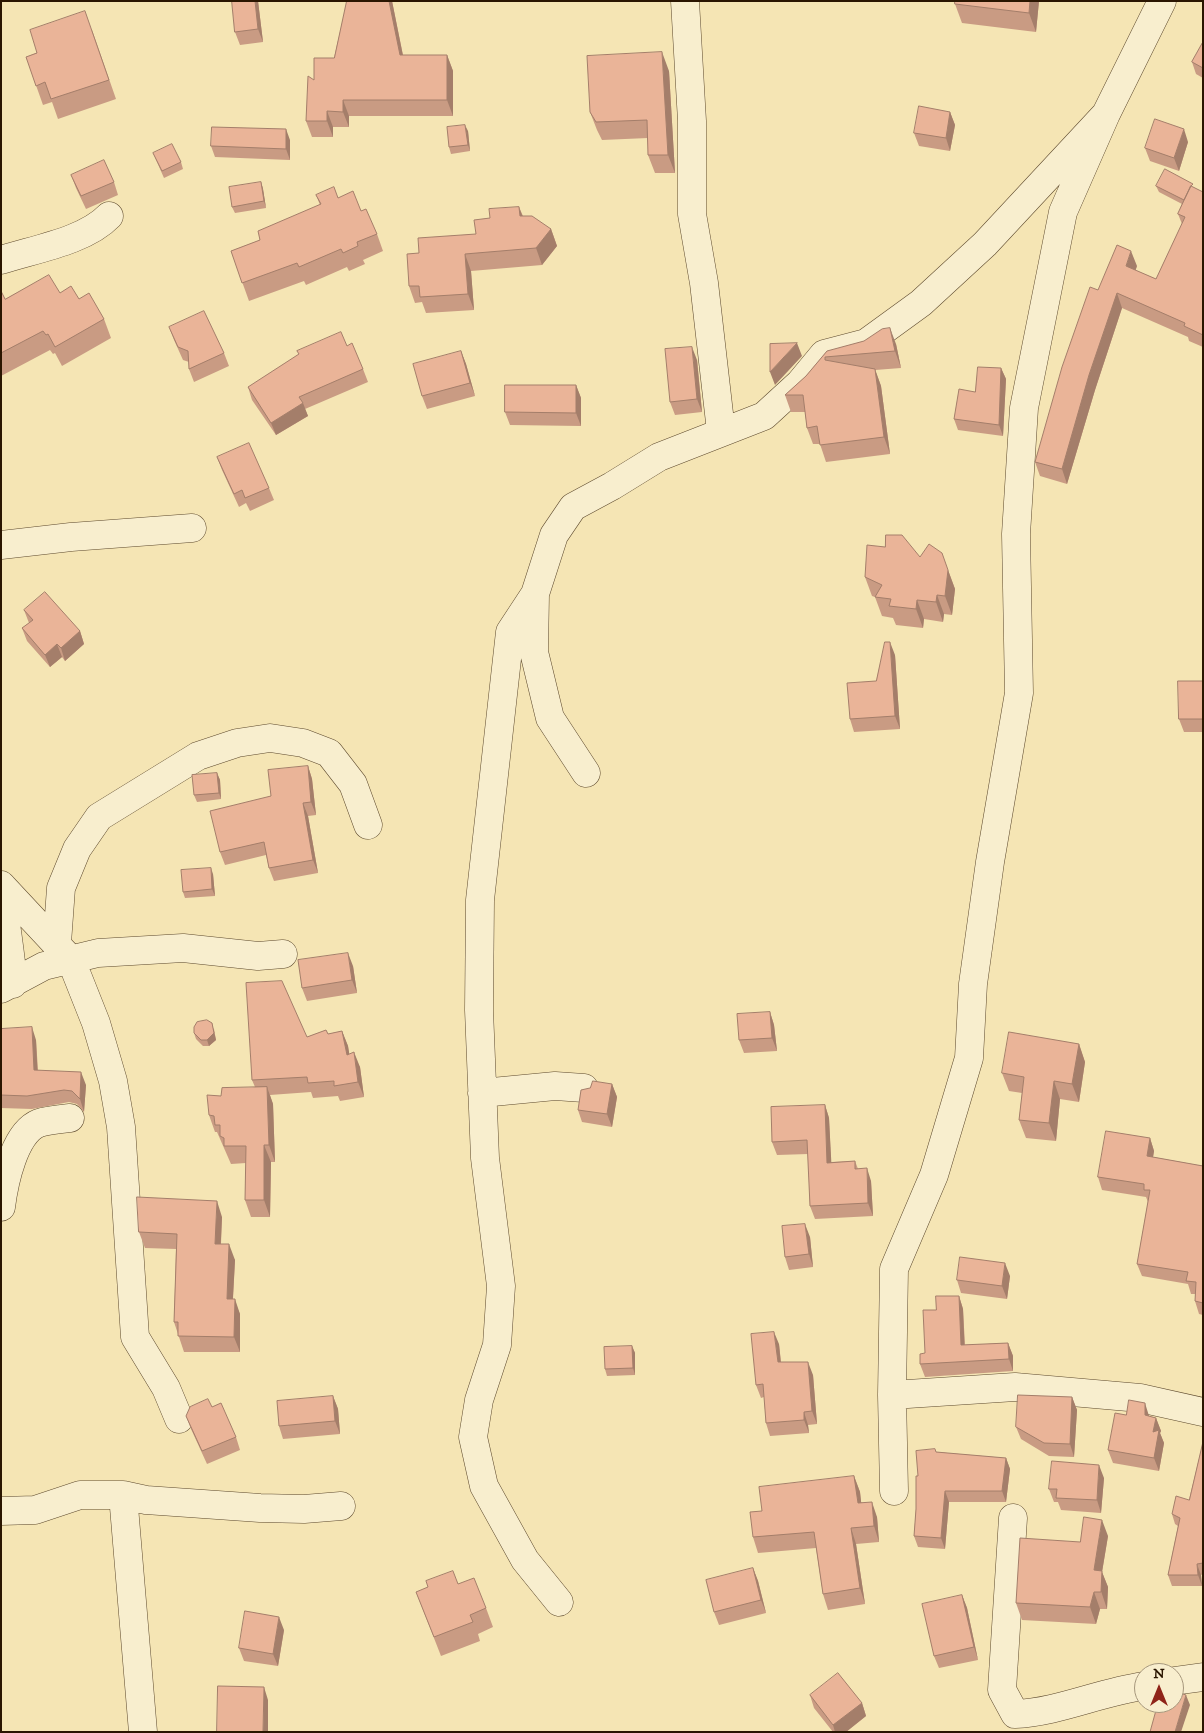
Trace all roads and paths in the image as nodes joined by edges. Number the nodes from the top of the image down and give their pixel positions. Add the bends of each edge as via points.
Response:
1 (685, 1) edge
2 (1162, 1) edge
3 (1106, 114) junction
4 (109, 216) dead end
5 (1, 260) edge
6 (721, 431) junction
7 (192, 528) dead end
8 (1, 545) edge
9 (535, 594) junction
10 (586, 773) dead end
11 (368, 826) dead end
12 (2, 886) edge
13 (64, 952) junction
14 (283, 954) dead end
15 (7, 986) edge
16 (584, 1088) edge
17 (482, 1093) junction
18 (70, 1118) dead end
19 (1, 1208) edge
20 (892, 1396) junction
21 (1203, 1412) edge
22 (179, 1419) dead end
23 (894, 1491) dead end
24 (123, 1495) junction
25 (341, 1506) dead end
26 (1, 1511) edge
27 (1013, 1518) dead end
28 (559, 1602) dead end
29 (1203, 1677) edge
30 (1184, 1680) edge
31 (1134, 1687) edge
32 (143, 1732) edge

1 - 6 street via 692,121 692,214 704,283
2 - 3 street
3 - 6 street via 985,244 921,303 866,343 824,354 800,383 764,416
3 - 20 street via 1063,212 1024,408 1016,534 1019,693 973,984 969,1058 934,1175 894,1269
4 - 5 street via 100,226 84,234
6 - 9 street via 659,457 574,507 554,535
7 - 8 street
9 - 10 street via 534,652 550,718
9 - 17 street via 510,632 480,900
11 - 13 street via 353,784 329,753 303,743 270,738 238,743 198,756 99,817 77,850 61,888
12 - 13 street
12 - 15 street via 11,960
13 - 14 street via 183,948 258,956
13 - 15 street
13 - 22 street via 96,1023 114,1081 122,1136 135,1337 166,1388
16 - 17 street via 555,1086
17 - 28 street via 485,1158 501,1286 497,1345 479,1400 473,1437 484,1486 525,1560
18 - 19 street via 38,1123 20,1139 4,1186
20 - 21 street via 1015,1387 1140,1398
20 - 23 street
24 - 25 street via 146,1500 260,1508
24 - 26 street via 80,1495 35,1510
24 - 32 street
27 - 31 street via 1002,1690 1015,1714 1039,1713
29 - 30 street

